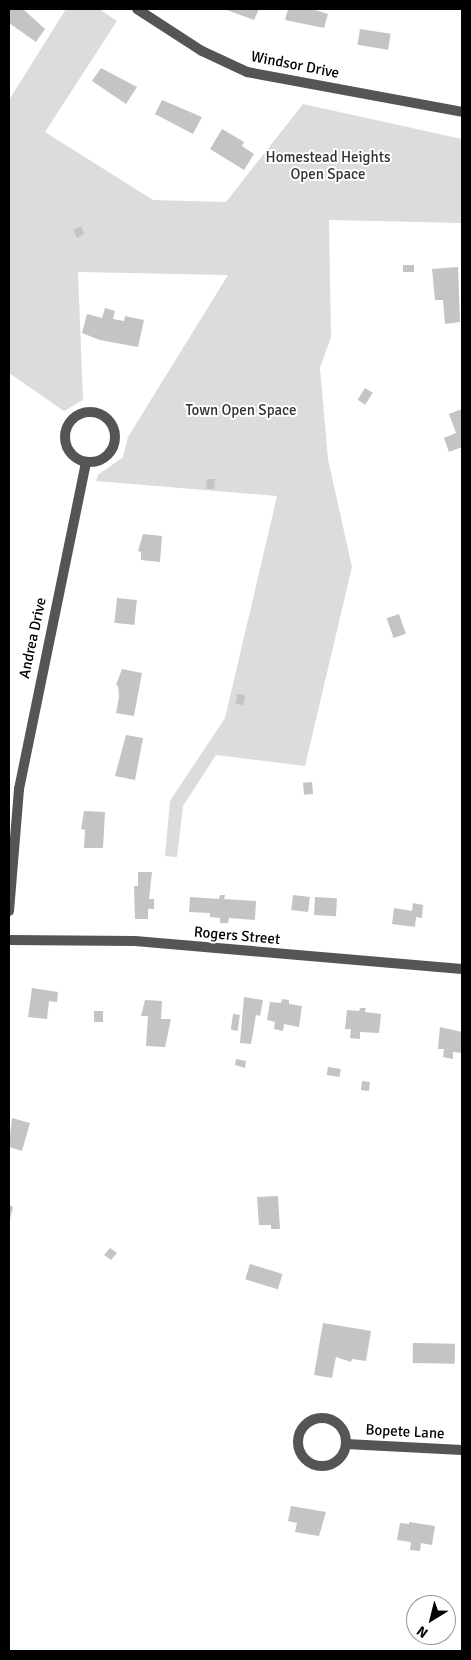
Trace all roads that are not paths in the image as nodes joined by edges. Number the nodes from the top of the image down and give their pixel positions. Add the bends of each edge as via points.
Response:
1 (137, 9) edge
2 (462, 112) edge
3 (86, 462) junction
4 (9, 911) edge
5 (9, 940) edge
6 (462, 968) edge
7 (346, 1444) junction
8 (462, 1450) edge

1 - 2 street, Windsor Drive via 202,51 246,72
3 - 3 street via 71,454 65,439 72,420 91,412 109,421 115,440 105,457
3 - 4 street, Andrea Drive via 19,789
5 - 6 street, Rogers Street via 135,941
7 - 7 street, Bopete Lane via 346,1436 336,1423 320,1418 306,1425 298,1439 301,1454 320,1467 341,1458
7 - 8 street, Bopete Lane

